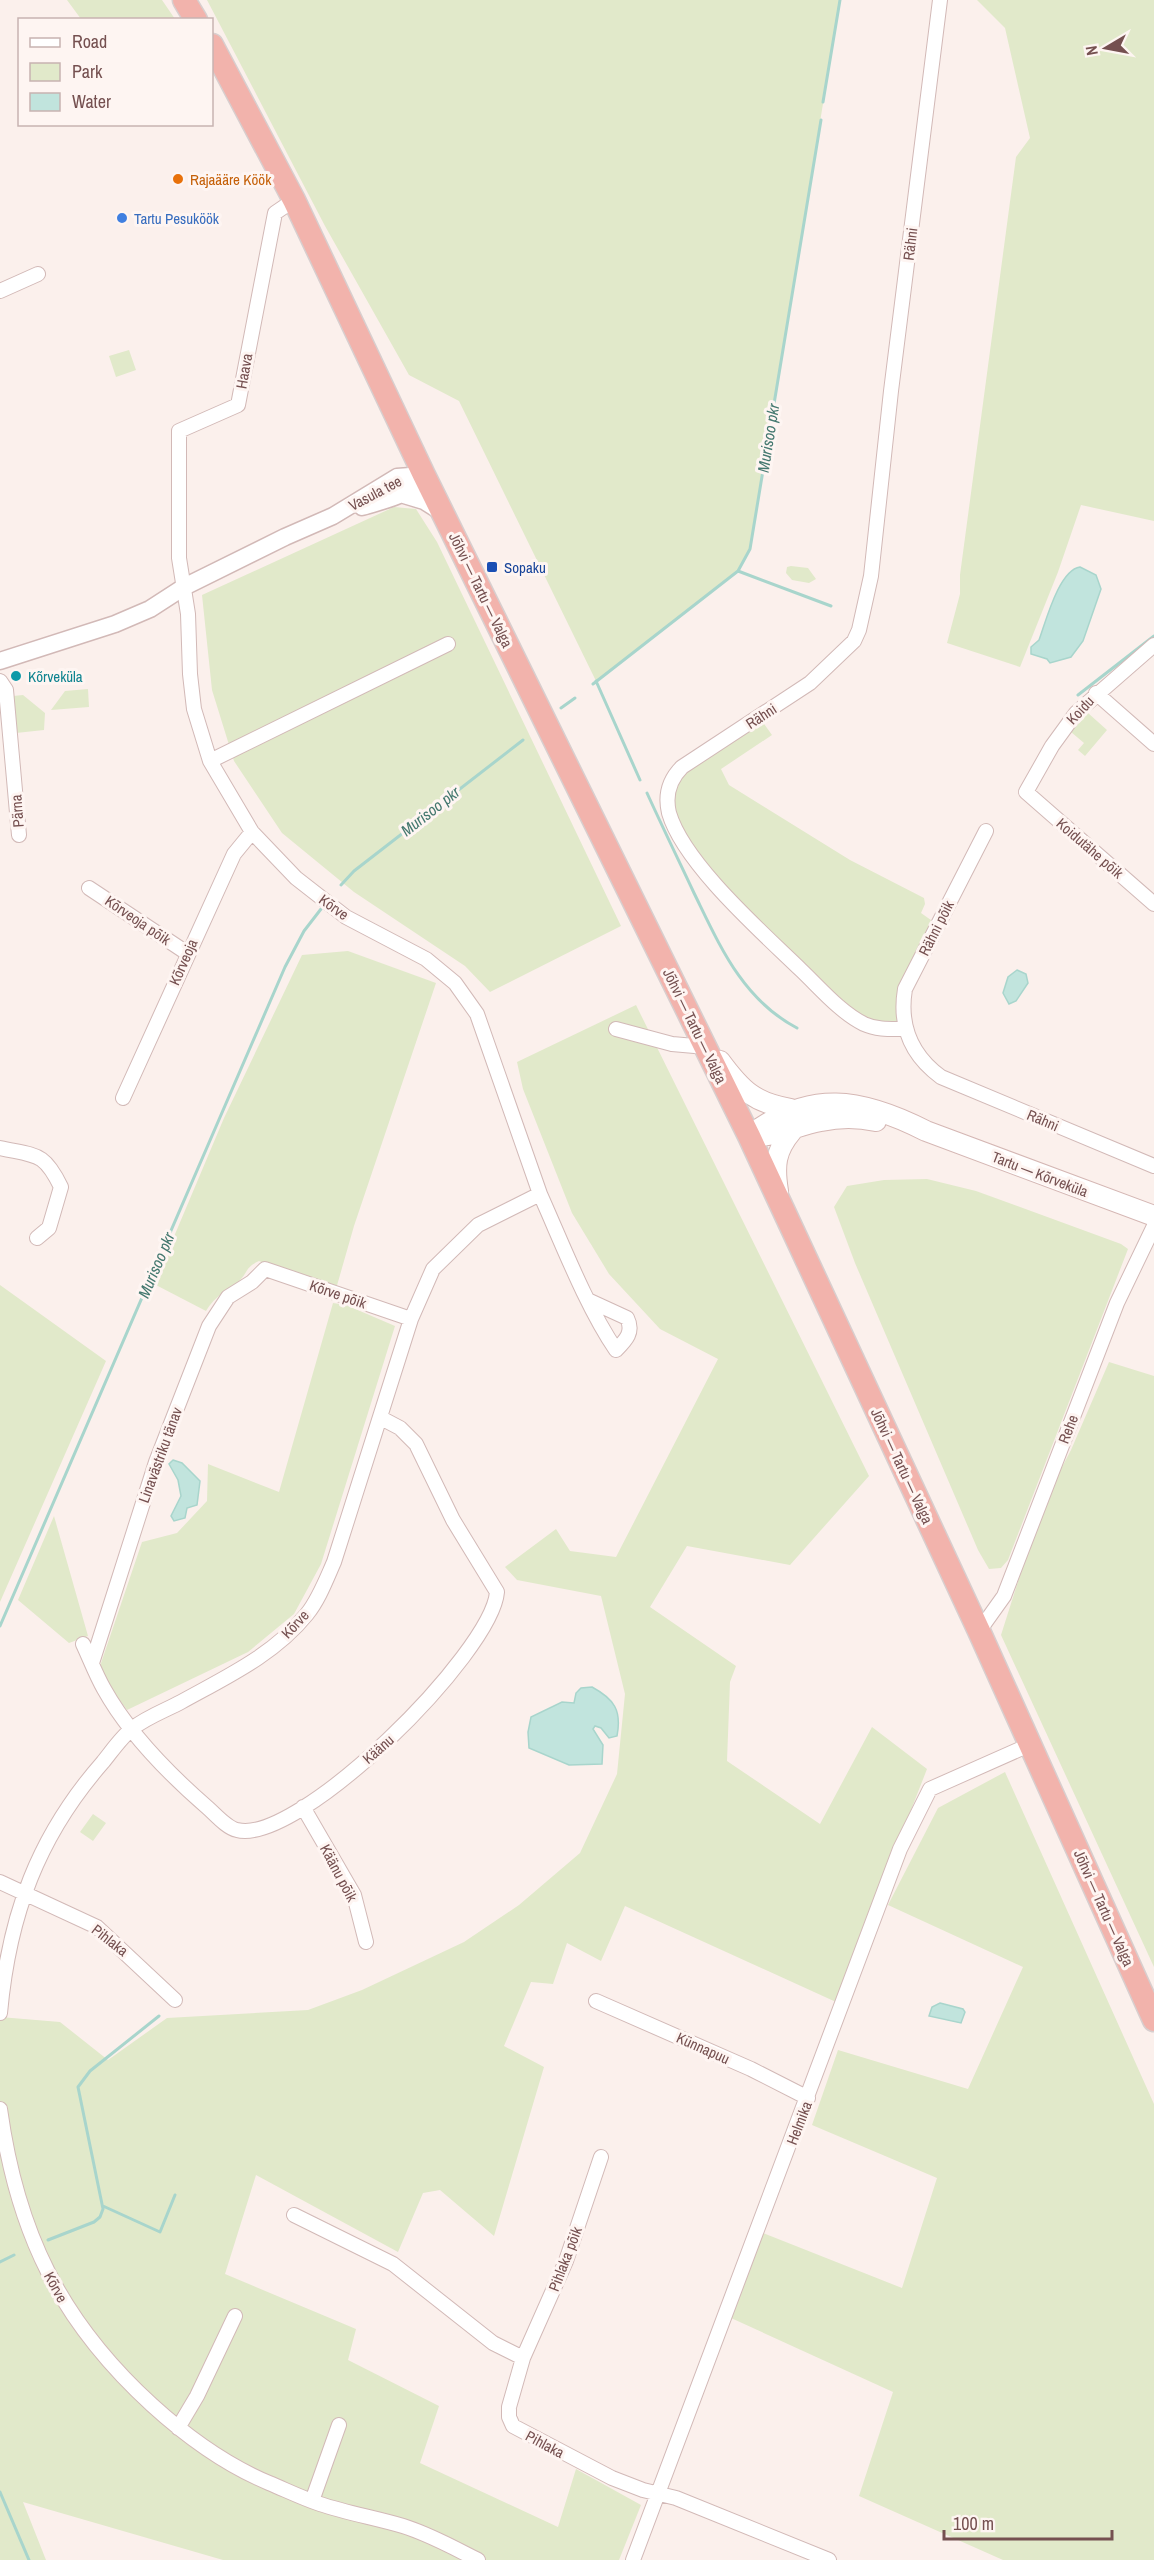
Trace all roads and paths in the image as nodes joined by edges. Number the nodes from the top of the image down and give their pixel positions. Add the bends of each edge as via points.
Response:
1 (184, 0) edge
2 (940, 0) edge
3 (195, 18) edge
4 (213, 47) edge
5 (294, 200) junction
6 (38, 274) dead end
7 (0, 291) edge
8 (408, 441) junction
9 (424, 475) junction
10 (397, 477) junction
11 (404, 495) junction
12 (443, 513) junction
13 (333, 516) junction
14 (184, 587) junction
15 (448, 644) dead end
16 (1154, 645) edge
17 (0, 661) edge
18 (0, 681) edge
19 (1096, 693) junction
20 (1154, 744) edge
21 (210, 762) junction
22 (1026, 792) joint
23 (986, 831) dead end
24 (252, 832) junction
25 (19, 835) dead end
26 (89, 888) dead end
27 (1154, 904) edge
28 (187, 953) junction
29 (616, 1029) dead end
30 (904, 1029) junction
31 (703, 1041) junction
32 (123, 1098) dead end
33 (791, 1109) junction
34 (792, 1131) junction
35 (926, 1131) junction
36 (749, 1136) junction
37 (0, 1148) edge
38 (1154, 1166) edge
39 (540, 1194) junction
40 (780, 1203) junction
41 (1154, 1216) edge
42 (1154, 1226) edge
43 (37, 1238) dead end
44 (265, 1269) joint
45 (590, 1301) junction
46 (411, 1319) junction
47 (381, 1418) junction
48 (979, 1631) junction
49 (83, 1644) dead end
50 (92, 1663) junction
51 (132, 1728) junction
52 (1029, 1744) junction
53 (303, 1807) junction
54 (0, 1882) edge
55 (23, 1892) junction
56 (366, 1942) dead end
57 (175, 2000) dead end
58 (596, 2001) dead end
59 (0, 2013) edge
60 (1154, 2020) edge
61 (808, 2098) junction
62 (0, 2109) edge
63 (602, 2157) dead end
64 (294, 2215) dead end
65 (235, 2316) dead end
66 (523, 2358) junction
67 (339, 2425) dead end
68 (177, 2428) junction
69 (658, 2493) junction
70 (312, 2501) junction
71 (478, 2560) edge
72 (633, 2560) edge
73 (829, 2560) edge

1 - 3 highway
2 - 30 street, Rähni via 871,576 859,630 854,641 810,683 682,767 667,793 669,813 680,838 716,885 757,928 863,1024 878,1029
4 - 5 highway, Jõhvi — Tartu — Valga
5 - 8 highway, Jõhvi — Tartu — Valga
5 - 14 street, Haava via 275,213 238,405 179,431 179,558
6 - 7 street
8 - 9 highway, Jõhvi — Tartu — Valga
8 - 10 street
9 - 10 street, Vasula tee
9 - 11 street, Vasula tee
9 - 12 highway, Jõhvi — Tartu — Valga
10 - 13 street, Vasula tee
11 - 12 street
11 - 13 street, Vasula tee
12 - 31 highway, Jõhvi — Tartu — Valga
13 - 14 street, Vasula tee
14 - 17 street, Vasula tee via 123,621
14 - 21 street, Kõrve via 194,709
15 - 21 street
16 - 19 street, Koidu
18 - 25 street, Pärna via 6,690
19 - 20 street
19 - 22 street, Koidu via 1065,726
21 - 24 street, Kõrve
22 - 27 street, Koidutähe põik
23 - 30 street, Rähni põik via 905,989
24 - 28 street, Kõrveoja via 234,854
24 - 39 street, Kõrve via 296,878 346,916 426,959 455,983 477,1014
26 - 28 street, Kõrveoja põik
28 - 32 street, Kõrveoja
29 - 31 street via 672,1044
30 - 38 street, Rähni via 926,1066 941,1077
31 - 33 main road via 753,1099
31 - 36 highway, Jõhvi — Tartu — Valga
33 - 35 main road, Tartu — Kõrveküla via 819,1103 849,1103 896,1116
33 - 36 main road, Tartu — Kõrveküla
34 - 35 main road, Tartu — Kõrveküla via 821,1121 857,1117
34 - 36 main road, Tartu — Kõrveküla via 770,1137
34 - 40 main road via 776,1152 774,1169
35 - 41 main road, Tartu — Kõrveküla
36 - 40 highway, Jõhvi — Tartu — Valga
37 - 43 street via 40,1156 52,1168 61,1187 49,1228
39 - 45 street, Kõrve
39 - 46 street, Kõrve via 477,1225 454,1246 433,1269
40 - 48 highway, Jõhvi — Tartu — Valga
42 - 48 street, Rehe via 1117,1303 1004,1596
44 - 46 street, Kõrve põik
44 - 50 street, Linavästriku tänav via 228,1297 209,1326 156,1462
45 - 45 street, Kõrve via 616,1350 628,1338 627,1318
46 - 47 street, Kõrve
47 - 51 street, Kõrve via 334,1562 307,1614 248,1665
47 - 53 street, Käänu via 400,1428 416,1444 453,1520 497,1592 496,1603 480,1634 443,1684 391,1738
48 - 52 highway, Jõhvi — Tartu — Valga
49 - 50 street, Käänu
50 - 51 street, Käänu via 104,1690
51 - 53 street, Käänu via 188,1791 234,1830 250,1833
51 - 55 street, Kõrve via 66,1810
52 - 60 highway, Jõhvi — Tartu — Valga
52 - 61 street, Helmika via 930,1789 900,1849
53 - 56 street, Käänu põik via 354,1895
54 - 55 street, Pihlaka
55 - 57 street, Pihlaka via 97,1927
55 - 59 street, Kõrve
58 - 61 street, Künnapuu
61 - 69 street, Helmika
62 - 68 street, Kõrve via 16,2192 49,2276 90,2341
63 - 66 street, Pihlaka põik via 566,2261
64 - 66 street via 393,2264 493,2343
65 - 68 street via 202,2387
66 - 69 street, Pihlaka via 509,2406 508,2417 513,2426 612,2478
67 - 70 street
68 - 70 street, Kõrve via 266,2482
69 - 72 street, Helmika
69 - 73 street, Pihlaka
70 - 71 street, Kõrve via 405,2526

